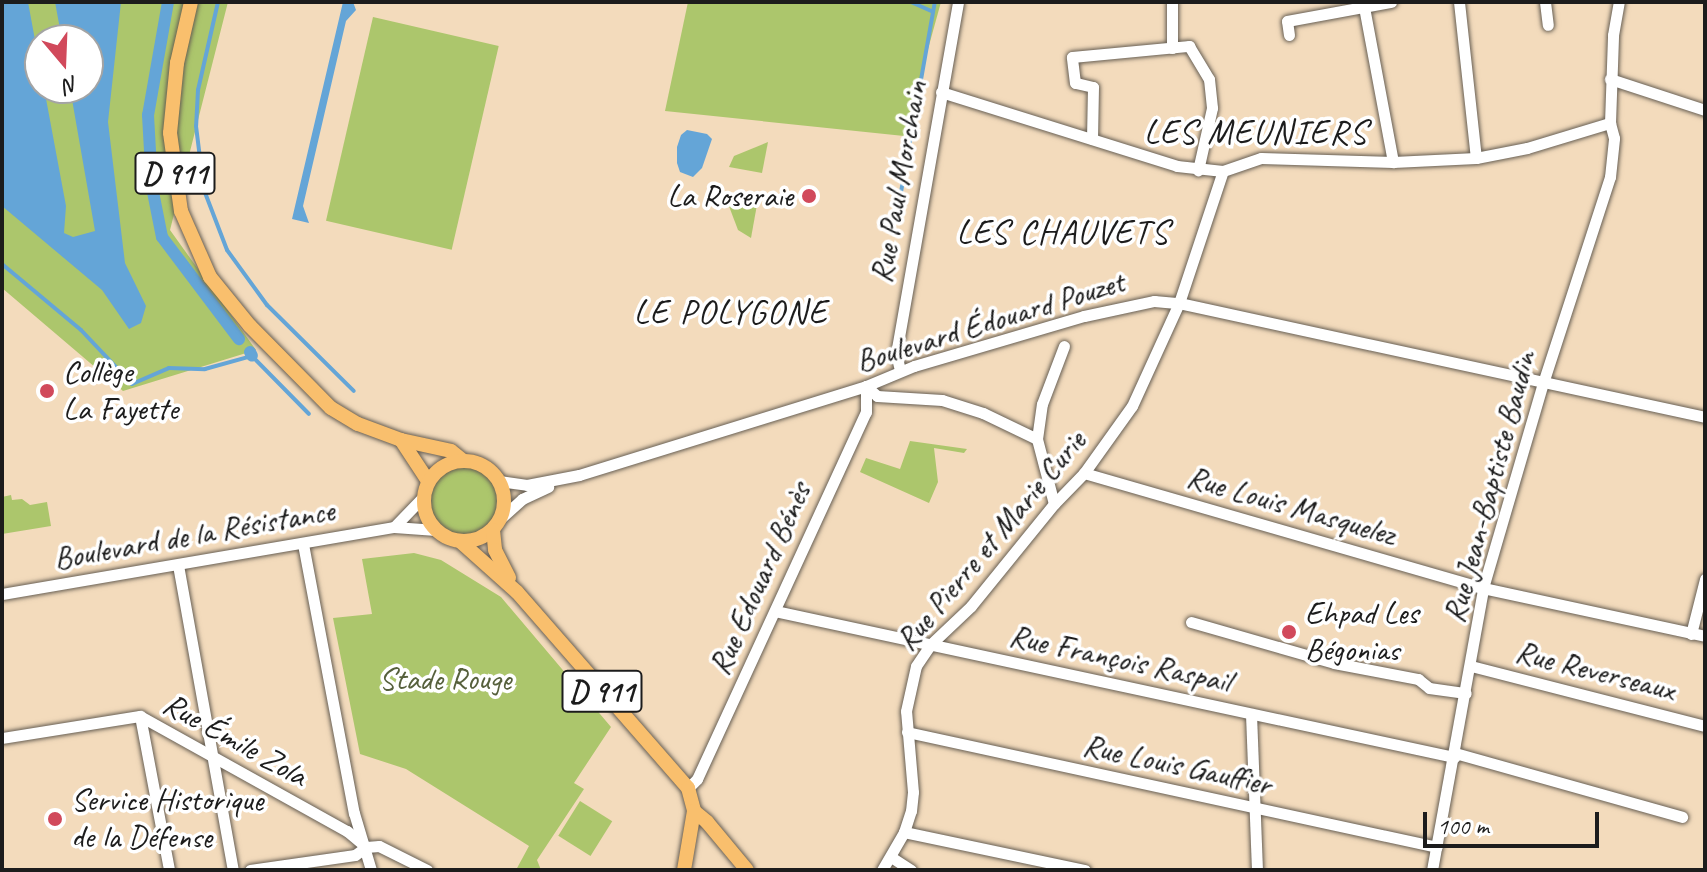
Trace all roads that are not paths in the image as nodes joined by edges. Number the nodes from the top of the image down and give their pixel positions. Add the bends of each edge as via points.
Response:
1 (191, 2) edge
2 (958, 2) edge
3 (1172, 2) edge
4 (1391, 2) edge
5 (1459, 2) edge
6 (1545, 2) edge
7 (1619, 2) edge
8 (1364, 7) junction
9 (1548, 25) dead end
10 (1289, 35) dead end
11 (1172, 48) junction
12 (1610, 79) junction
13 (941, 92) junction
14 (1705, 110) edge
15 (1610, 123) junction
16 (1092, 139) junction
17 (1476, 158) junction
18 (1393, 162) junction
19 (1198, 170) junction
20 (1223, 171) junction
21 (1179, 303) junction
22 (1064, 346) dead end
23 (900, 370) junction
24 (1543, 383) junction
25 (866, 386) junction
26 (1705, 417) edge
27 (1037, 439) junction
28 (401, 440) junction
29 (462, 460) junction
30 (1084, 473) junction
31 (579, 475) junction
32 (428, 481) junction
33 (499, 481) junction
34 (423, 497) junction
35 (1054, 504) junction
36 (496, 524) junction
37 (394, 527) junction
38 (436, 530) junction
39 (461, 542) junction
40 (303, 544) junction
41 (178, 565) junction
42 (1705, 579) edge
43 (1483, 588) junction
44 (517, 592) junction
45 (2, 594) edge
46 (775, 611) junction
47 (1191, 622) dead end
48 (1691, 634) junction
49 (1705, 636) edge
50 (931, 644) junction
51 (1471, 666) junction
52 (1466, 693) junction
53 (1251, 714) junction
54 (140, 716) junction
55 (1705, 726) edge
56 (907, 732) junction
57 (2, 738) edge
58 (212, 754) junction
59 (1454, 755) junction
60 (688, 788) junction
61 (1256, 809) junction
62 (694, 811) junction
63 (1682, 817) dead end
64 (904, 832) junction
65 (366, 847) junction
66 (1437, 847) junction
67 (891, 857) junction
68 (742, 868) edge
69 (169, 870) edge
70 (233, 870) edge
71 (250, 870) edge
72 (371, 870) edge
73 (427, 870) edge
74 (684, 870) edge
75 (882, 870) edge
76 (911, 870) edge
77 (1085, 870) edge
78 (1257, 870) edge
79 (1432, 870) edge

1 - 28 main road, D 911 via 177,63 170,133 181,211 210,277 283,362 331,408
2 - 13 street, Rue Paul Morchain
3 - 11 street
4 - 8 street
5 - 17 street
6 - 9 street
7 - 12 street, Rue Jean-Baptiste Baudin
8 - 10 street via 1287,21
8 - 18 street
11 - 16 street via 1072,57 1075,83 1093,87
11 - 19 street via 1189,46 1209,79 1212,117
12 - 14 street
12 - 15 street, Rue Jean-Baptiste Baudin
13 - 16 street
13 - 23 street, Rue Paul Morchain via 896,354
15 - 17 street
15 - 24 street, Rue Jean-Baptiste Baudin via 1610,177
16 - 19 street
17 - 18 street
18 - 20 street via 1261,158
19 - 20 street
20 - 21 street, Rue Pierre et Marie Curie
21 - 23 street, Boulevard Édouard Pouzet via 1120,307
21 - 24 street, Boulevard Édouard Pouzet
21 - 30 street, Rue Pierre et Marie Curie via 1132,406
22 - 27 street via 1042,404
23 - 25 street, Boulevard Édouard Pouzet
24 - 26 street, Boulevard Édouard Pouzet
24 - 43 street, Rue Jean-Baptiste Baudin
25 - 27 street via 877,396 955,404
25 - 31 street, Boulevard Édouard Pouzet
25 - 46 street, Rue Edouard Bénès via 866,412
27 - 35 street
28 - 29 main road, D 911 via 451,451
28 - 32 main road
29 - 32 main road via 437,470
29 - 33 main road via 482,464
30 - 35 street, Rue Pierre et Marie Curie
30 - 43 street, Rue Louis Masquelez
31 - 33 street, Boulevard Édouard Pouzet via 527,485
31 - 36 street, Boulevard Édouard Pouzet via 522,499
32 - 34 main road
33 - 36 main road via 504,496
34 - 37 street
34 - 38 main road
35 - 50 street, Rue Pierre et Marie Curie via 971,606
36 - 39 main road via 473,541
36 - 44 main road, D 911 via 498,558
37 - 38 street, Boulevard de la Résistance
37 - 40 street, Boulevard de la Résistance
38 - 39 main road
39 - 44 main road, D 911
40 - 41 street, Boulevard de la Résistance
40 - 65 street via 354,813
41 - 45 street, Boulevard de la Résistance
41 - 58 street
42 - 48 street
43 - 48 street, Rue Louis Masquelez
43 - 51 street, Rue Jean-Baptiste Baudin
44 - 60 main road, D 911
46 - 50 street, Rue François Raspail
46 - 60 street, Rue Edouard Bénès via 697,779
47 - 52 street via 1334,663 1418,679 1429,688
48 - 49 street, Rue Louis Masquelez
50 - 53 street, Rue François Raspail
50 - 56 street, Rue Pierre et Marie Curie via 908,690
51 - 52 street, Rue Jean-Baptiste Baudin
51 - 55 street, Rue Reverseaux
52 - 59 street, Rue Jean-Baptiste Baudin
53 - 59 street, Rue François Raspail
53 - 61 street
54 - 57 street, Rue Émile Zola
54 - 58 street, Rue Émile Zola
54 - 69 street
56 - 61 street, Rue Louis Gauffier
56 - 64 street, Rue Pierre et Marie Curie via 913,792
58 - 65 street, Rue Émile Zola
58 - 70 street
59 - 63 street, Rue François Raspail
59 - 66 street, Rue Jean-Baptiste Baudin
60 - 62 main road, D 911
61 - 66 street, Rue Louis Gauffier
61 - 78 street
62 - 68 main road, D 911
62 - 74 main road
64 - 67 street, Rue Pierre et Marie Curie
64 - 77 street
65 - 71 street via 355,855
65 - 72 street
65 - 73 street, Rue Émile Zola via 379,846
66 - 79 street, Rue Jean-Baptiste Baudin
67 - 75 street, Rue Pierre et Marie Curie
67 - 76 street

